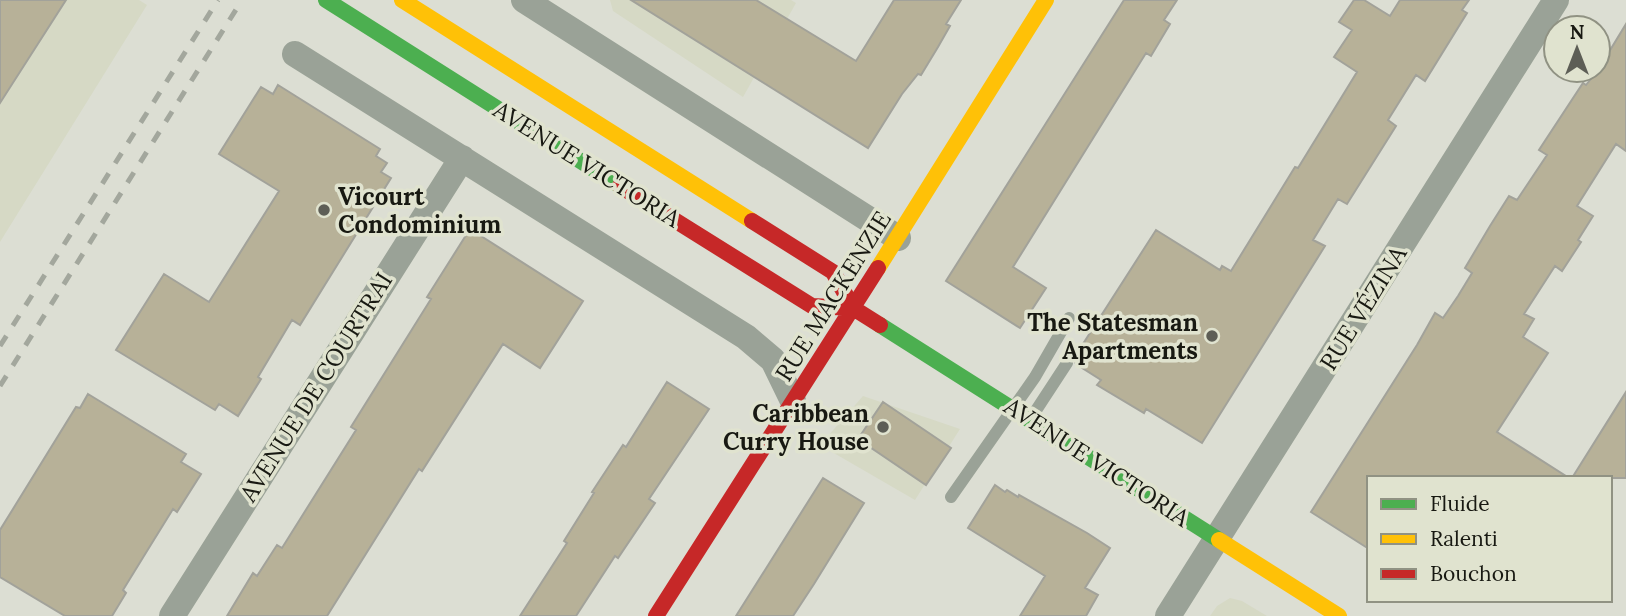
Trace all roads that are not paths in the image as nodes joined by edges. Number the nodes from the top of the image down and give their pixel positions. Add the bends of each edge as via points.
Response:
1 (326, 0) edge
2 (402, 0) edge
3 (524, 0) edge
4 (1046, 0) edge
5 (1556, 0) edge
6 (551, 7) edge
7 (295, 54) dead end
8 (462, 158) junction
9 (898, 238) junction
10 (853, 308) junction
11 (1069, 318) dead end
12 (1068, 363) dead end
13 (793, 401) junction
14 (1012, 408) junction
15 (1031, 419) junction
16 (951, 497) dead end
17 (1218, 539) junction
18 (172, 616) edge
19 (656, 616) edge
20 (1168, 616) edge
21 (1339, 616) edge

1 - 10 street, AVENUE VICTORIA via 801,300 812,306
2 - 10 street, AVENUE VICTORIA via 833,272
3 - 6 street
4 - 9 street, RUE MACKENZIE
5 - 17 street, RUE VÉZINA
6 - 9 street
7 - 8 street
8 - 13 street via 746,337 773,360
8 - 18 street, AVENUE DE COURTRAI
9 - 10 street, RUE MACKENZIE
10 - 13 street, RUE MACKENZIE
10 - 14 street, AVENUE VICTORIA
11 - 14 lane
12 - 15 lane
13 - 19 street, RUE MACKENZIE
14 - 15 street, AVENUE VICTORIA
14 - 16 lane
15 - 17 street, AVENUE VICTORIA
17 - 20 street, RUE VÉZINA
17 - 21 street, AVENUE VICTORIA

